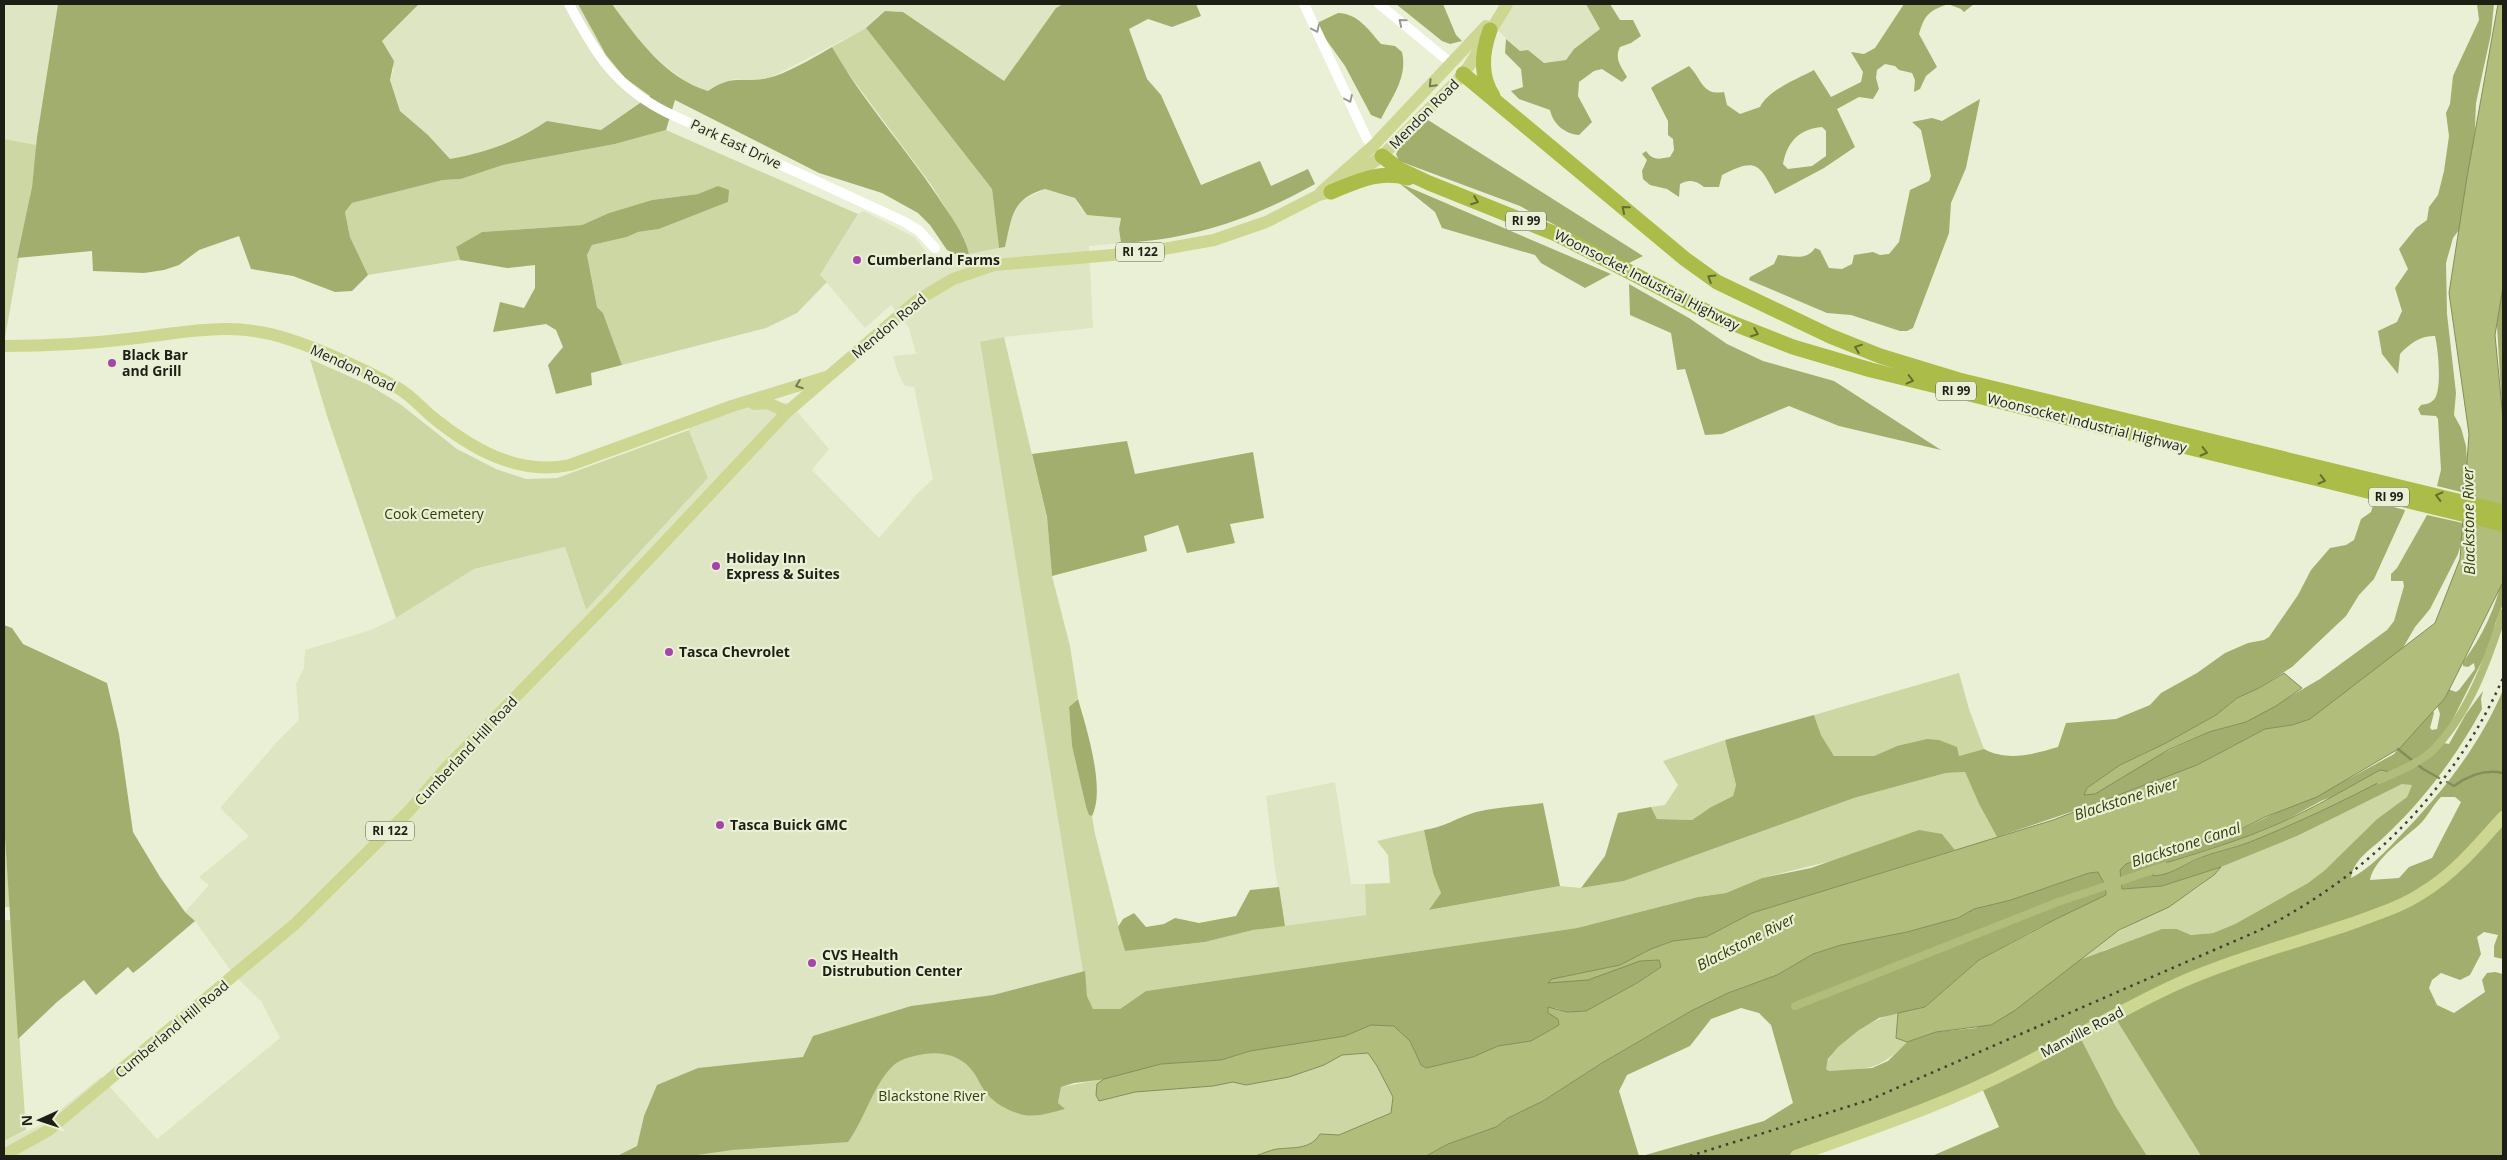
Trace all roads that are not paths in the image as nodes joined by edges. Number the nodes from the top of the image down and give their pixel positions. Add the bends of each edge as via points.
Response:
1 (569, 4) edge
2 (1304, 4) edge
3 (1379, 4) edge
4 (1505, 6) edge
5 (1490, 30) junction
6 (1457, 69) junction
7 (1506, 110) junction
8 (1377, 151) junction
9 (1429, 183) junction
10 (1325, 193) junction
11 (934, 248) dead end
12 (4, 346) edge
13 (830, 376) junction
14 (769, 394) junction
15 (732, 406) junction
16 (788, 410) junction
17 (2276, 463) junction
18 (2503, 512) edge
19 (2503, 524) edge
20 (2503, 817) edge
21 (4, 1155) edge
22 (1796, 1156) edge

1 - 11 street, Park East Drive via 601,60 618,80 641,98 905,222 919,231
2 -> 8 street via 1363,130
6 -> 3 street
4 - 5 main road, Mendon Road / RI 122
4 - 6 main road, Mendon Road / RI 122
5 - 6 main road, Mendon Road / RI 122
5 - 7 highway via 1483,56 1484,74 1489,90
6 - 7 highway, Woonsocket Industrial Highway / RI 99
6 - 8 main road, Mendon Road / RI 122
17 -> 7 highway, Woonsocket Industrial Highway / RI 99 via 1959,380 1880,356 1821,333 1717,282
8 - 9 highway, Woonsocket Industrial Highway / RI 99 via 1394,165
8 - 10 main road, Mendon Road / RI 122
9 - 10 highway via 1381,174
9 -> 17 highway, Woonsocket Industrial Highway / RI 99 via 1531,223 1742,328 1846,364
10 - 13 main road, Mendon Road / RI 122 via 1266,222 1201,243 1147,252 1009,263 969,272 916,301
12 - 15 main road, Mendon Road via 72,345 228,327 262,331 299,342 399,389 462,439 485,452 508,462 544,469 570,465
13 -> 14 main road, Mendon Road
13 - 16 main road, Mendon Road / RI 122
14 - 15 main road, Mendon Road
14 - 16 main road via 777,397
15 - 16 main road, Mendon Road via 768,403
16 - 21 main road, Cumberland Hill Road / RI 122 via 613,597 446,768 409,811 295,924 49,1130
18 -> 17 highway, Woonsocket Industrial Highway / RI 99
17 -> 19 highway, Woonsocket Industrial Highway / RI 99
20 - 22 main road, Manville Road via 2466,857 2432,887 2408,901 2371,917 2177,984 1950,1099

